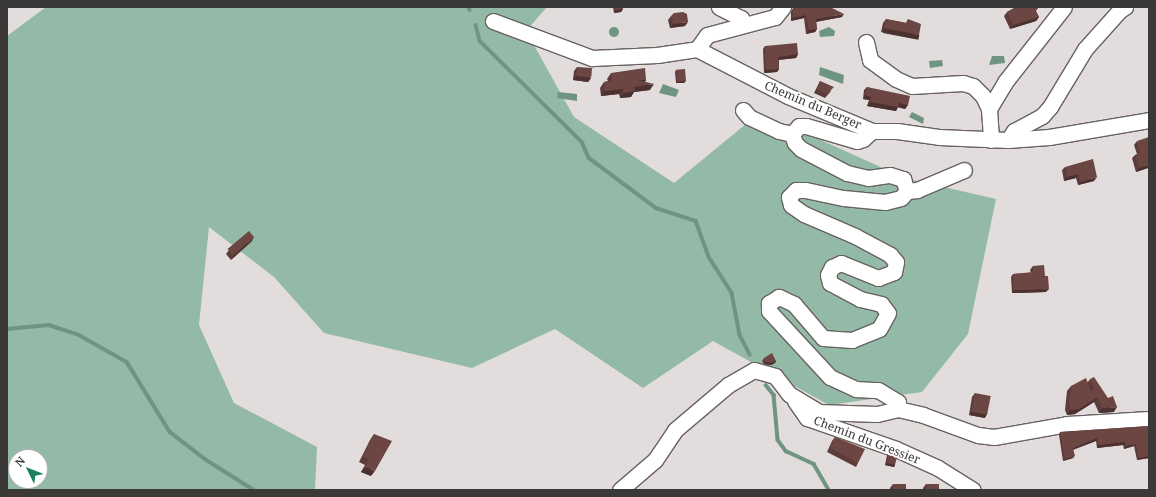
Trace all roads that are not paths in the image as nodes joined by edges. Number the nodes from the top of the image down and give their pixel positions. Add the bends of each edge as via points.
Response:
1 (719, 7) edge
2 (783, 7) edge
3 (1064, 7) edge
4 (1125, 7) edge
5 (510, 15) dead end
6 (738, 26) junction
7 (866, 42) dead end
8 (697, 49) junction
9 (989, 108) junction
10 (743, 110) dead end
11 (1149, 120) edge
12 (872, 131) junction
13 (792, 134) junction
14 (991, 140) junction
15 (1008, 140) junction
16 (964, 170) dead end
17 (907, 191) junction
18 (789, 394) junction
19 (898, 409) junction
20 (1149, 419) edge
21 (620, 490) edge
22 (973, 490) edge

1 - 6 street via 741,18
2 - 6 street via 775,17
3 - 9 street via 1005,82
4 - 15 street via 1085,49 1050,107 1042,116 1014,131
5 - 8 street via 493,21 592,58 657,55
6 - 8 street via 707,35
7 - 9 street via 870,60 896,79 912,86 963,83 973,86 983,96
8 - 12 street, Chemin du Berger via 788,96
9 - 14 street
10 - 13 street via 749,116 779,131
11 - 15 street via 1049,137
12 - 13 street, Chemin du Berger via 857,141 806,126 799,126
12 - 14 street
13 - 17 street via 795,143 801,149 847,173 868,178 890,174 903,180
14 - 15 street
16 - 17 street via 917,190
17 - 19 street via 901,198 885,202 843,198 805,190 796,190 789,197 791,205 804,214 855,236 890,255 896,262 894,272 878,278 841,263 832,267 828,275 830,283 860,299 881,304 888,313 879,329 852,340 823,338 794,304 779,297 769,303 769,311 773,318 830,378 856,389 878,390 898,402
18 - 19 street via 819,412 877,414
18 - 21 street, Chemin du Gressier via 775,376 754,370 744,375 728,385 675,430 655,460
18 - 22 street, Chemin du Gressier via 807,418 896,449 938,468
19 - 20 street via 971,433 994,437 1067,424

